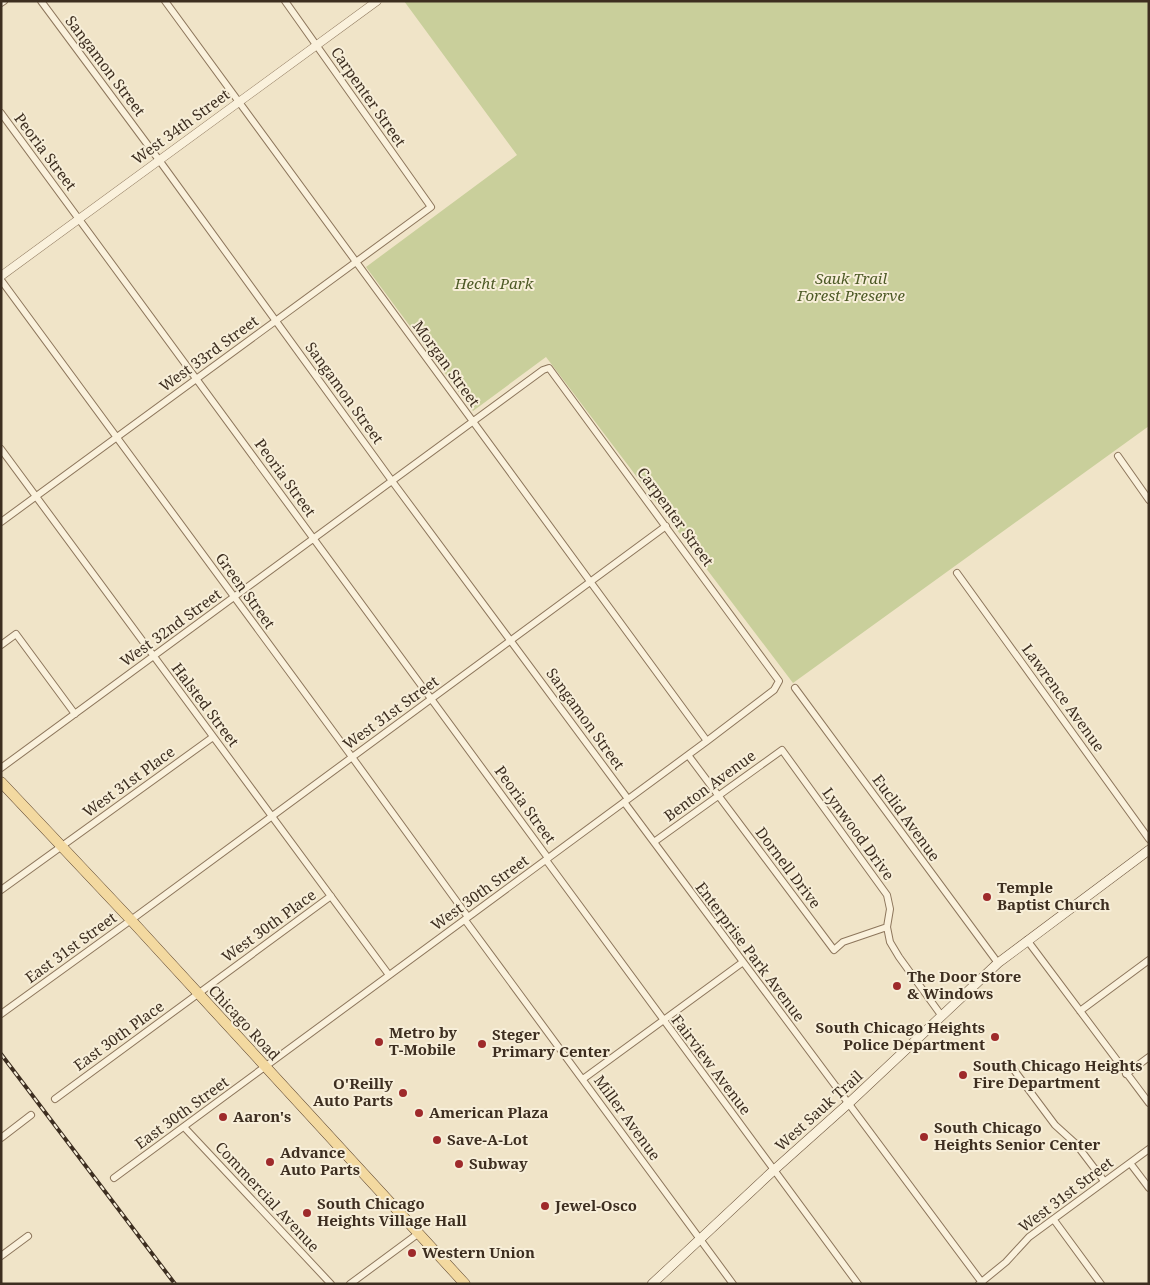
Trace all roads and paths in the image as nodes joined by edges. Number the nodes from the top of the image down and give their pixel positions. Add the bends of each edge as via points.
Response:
1 (41, 1) edge
2 (165, 1) edge
3 (285, 1) edge
4 (377, 1) edge
5 (316, 44) junction
6 (238, 102) junction
7 (1, 113) edge
8 (159, 160) junction
9 (431, 207) joint
10 (79, 218) junction
11 (356, 261) junction
12 (1, 276) edge
13 (1, 280) edge
14 (276, 321) junction
15 (549, 368) joint
16 (197, 379) junction
17 (473, 421) junction
18 (117, 438) junction
19 (1, 449) edge
20 (1118, 456) dead end
21 (392, 481) junction
22 (36, 496) junction
23 (1149, 500) edge
24 (1, 522) edge
25 (666, 526) junction
26 (313, 539) junction
27 (957, 573) dead end
28 (590, 582) junction
29 (234, 597) junction
30 (511, 640) junction
31 (1, 645) edge
32 (153, 656) junction
33 (779, 680) joint
34 (795, 688) dead end
35 (432, 698) junction
36 (75, 714) junction
37 (213, 737) junction
38 (707, 741) junction
39 (782, 750) joint
40 (688, 755) junction
41 (352, 757) junction
42 (1, 768) edge
43 (1, 782) edge
44 (718, 796) junction
45 (626, 801) junction
46 (272, 816) junction
47 (1149, 838) edge
48 (654, 842) junction
49 (60, 847) junction
50 (1149, 850) edge
51 (547, 859) junction
52 (1, 890) edge
53 (331, 896) junction
54 (467, 918) junction
55 (131, 920) junction
56 (887, 927) junction
57 (1027, 940) junction
58 (1149, 960) edge
59 (743, 962) junction
60 (998, 964) junction
61 (389, 975) junction
62 (198, 994) junction
63 (1080, 1011) junction
64 (1, 1014) edge
65 (941, 1016) junction
66 (663, 1021) junction
67 (1149, 1057) edge
68 (265, 1067) junction
69 (1014, 1070) dead end
70 (1126, 1074) junction
71 (583, 1079) junction
72 (55, 1099) dead end
73 (849, 1103) junction
74 (1149, 1104) edge
75 (31, 1115) dead end
76 (184, 1127) junction
77 (1, 1138) edge
78 (1149, 1150) edge
79 (1130, 1163) junction
80 (774, 1170) junction
81 (114, 1178) dead end
82 (1104, 1181) junction
83 (1149, 1188) edge
84 (1054, 1220) junction
85 (419, 1233) junction
86 (28, 1236) dead end
87 (699, 1238) junction
88 (1, 1256) edge
89 (981, 1283) edge
90 (331, 1284) edge
91 (350, 1284) edge
92 (464, 1284) edge
93 (652, 1284) edge
94 (733, 1284) edge
95 (858, 1284) edge
96 (1101, 1284) edge

1 - 8 street, Sangamon Street
2 - 6 street, Morgan Street
3 - 5 street, Carpenter Street
4 - 5 street, West 34th Street
5 - 6 street, West 34th Street
5 - 9 street, Carpenter Street
6 - 8 street, West 34th Street
6 - 11 street, Morgan Street
7 - 10 street, Peoria Street
8 - 10 street, West 34th Street
8 - 14 street, Sangamon Street
9 - 11 street, West 33rd Street
10 - 12 street, West 34th Street
10 - 16 street, Peoria Street
11 - 14 street, West 33rd Street
11 - 17 street, Morgan Street
13 - 18 street, Green Street
14 - 16 street, West 33rd Street
14 - 21 street, Sangamon Street
15 - 17 street, West 32nd Street
15 - 25 street, Carpenter Street
16 - 18 street, West 33rd Street
16 - 26 street, Peoria Street
17 - 21 street, West 32nd Street
17 - 28 street, Morgan Street
18 - 22 street, West 33rd Street
18 - 29 street, Green Street
19 - 22 street, Halsted Street
20 - 23 street
21 - 26 street, West 32nd Street
21 - 30 street, Sangamon Street
22 - 24 street, West 33rd Street
22 - 32 street, Halsted Street
25 - 28 street, West 31st Street
25 - 33 street, Carpenter Street
26 - 29 street, West 32nd Street
26 - 35 street, Peoria Street
27 - 47 street, Lawrence Avenue
28 - 30 street, West 31st Street
28 - 38 street, Morgan Street
29 - 32 street, West 32nd Street
29 - 41 street, Green Street
30 - 35 street, West 31st Street
30 - 45 street, Sangamon Street
31 - 36 street via 16,634
32 - 36 street, West 32nd Street
32 - 37 street, Halsted Street
33 - 38 street, West 30th Street via 774,690
34 - 60 street, Euclid Avenue
35 - 41 street, West 31st Street
35 - 51 street, Peoria Street
36 - 42 street, West 32nd Street
37 - 46 street, Halsted Street
37 - 49 street, West 31st Place
38 - 40 street, West 30th Street
39 - 44 street, Benton Avenue
39 - 56 street, Lynwood Drive via 887,895 890,909
40 - 44 street, Dornell Drive
40 - 45 street, West 30th Street
41 - 46 street, West 31st Street
41 - 54 street, Green Street
43 - 49 main road, Chicago Road
44 - 48 street, Benton Avenue
44 - 56 street, Dornell Drive via 834,950 843,942
45 - 48 street, Enterprise Park Avenue
45 - 51 street, West 30th Street
46 - 53 street, Halsted Street
46 - 55 street, West 31st Street
48 - 59 street, Enterprise Park Avenue
49 - 52 street, West 31st Place
49 - 55 main road, Chicago Road
50 - 57 main road, West Sauk Trail
51 - 54 street, West 30th Street
51 - 66 street, Fairview Avenue
53 - 61 street, Halsted Street
53 - 62 street, West 30th Place
54 - 61 street, West 30th Street
54 - 71 street, Miller Avenue
55 - 62 main road, Chicago Road
55 - 64 street, East 31st Street
56 - 65 street, Lynwood Drive via 898,957
57 - 60 main road, West Sauk Trail
57 - 63 street
58 - 63 street
59 - 66 street
59 - 73 street, Enterprise Park Avenue
60 - 65 main road, West Sauk Trail
61 - 68 street, West 30th Street
62 - 68 main road, Chicago Road
62 - 72 street, East 30th Place
63 - 70 street
65 - 73 main road, West Sauk Trail
66 - 71 street
66 - 80 street, Fairview Avenue
67 - 70 street
68 - 76 street, East 30th Street
68 - 85 main road, Chicago Road
69 - 82 street via 1055,1125 1076,1144
70 - 74 street
71 - 87 street, Miller Avenue
73 - 80 main road, West Sauk Trail
73 - 89 street, Enterprise Park Avenue
75 - 77 street
76 - 81 street, East 30th Street
76 - 90 street, Commercial Avenue
78 - 79 street, West 31st Street
79 - 82 street, West 31st Street
79 - 83 street
80 - 87 main road, West Sauk Trail
80 - 95 street, Fairview Avenue
82 - 84 street, West 31st Street
84 - 89 street, West 31st Street via 1029,1238
84 - 96 street
85 - 91 street
85 - 92 main road, Chicago Road
86 - 88 street
87 - 93 main road, West Sauk Trail
87 - 94 street, Miller Avenue

